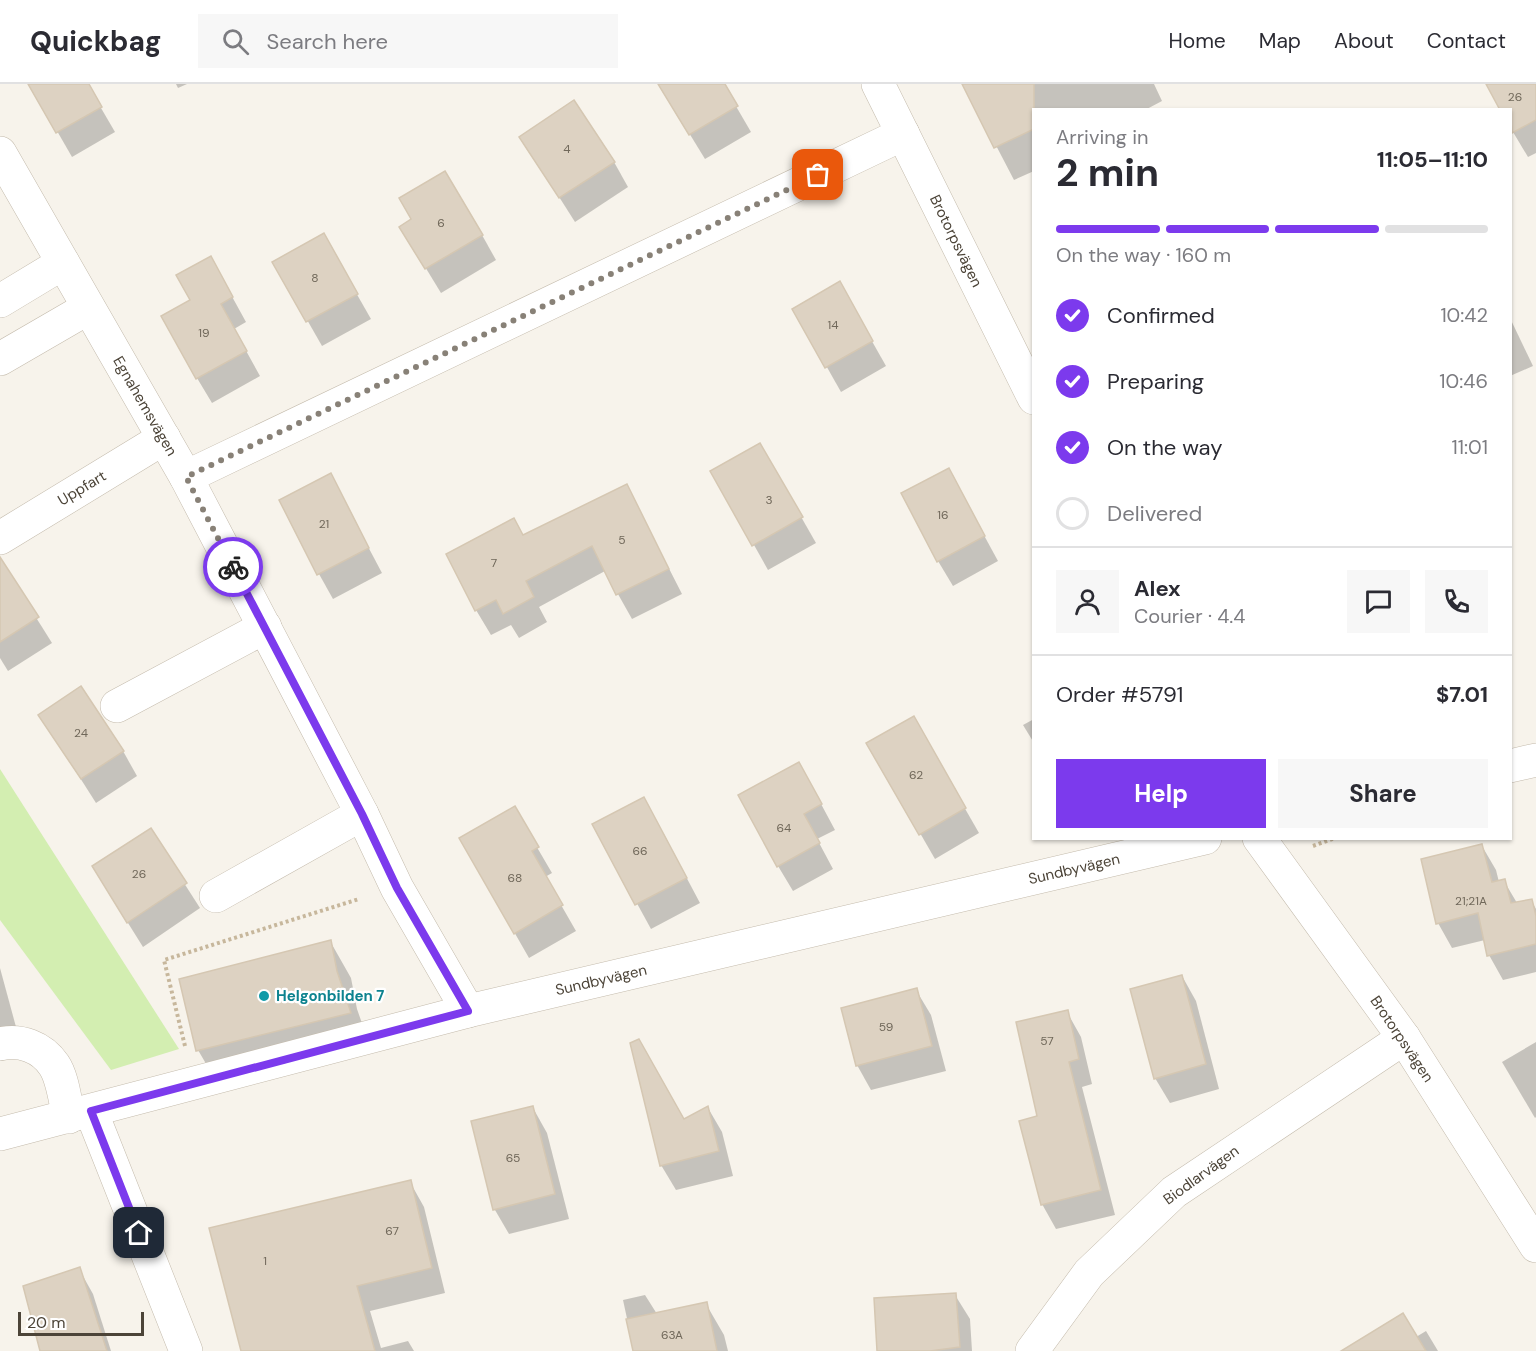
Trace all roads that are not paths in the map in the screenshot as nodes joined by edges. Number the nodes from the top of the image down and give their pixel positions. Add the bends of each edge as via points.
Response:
1 (878, 84) edge
2 (903, 134) junction
3 (0, 153) edge
4 (63, 263) junction
5 (0, 301) edge
6 (88, 308) junction
7 (0, 359) edge
8 (1032, 394) edge
9 (164, 438) junction
10 (186, 477) junction
11 (0, 538) edge
12 (265, 627) junction
13 (117, 706) dead end
14 (1536, 760) edge
15 (1512, 766) edge
16 (362, 814) junction
17 (1196, 840) edge
18 (1260, 840) edge
19 (216, 896) dead end
20 (468, 1011) junction
21 (1404, 1038) junction
22 (0, 1044) edge
23 (80, 1114) junction
24 (0, 1134) edge
25 (1536, 1246) edge
26 (186, 1351) edge
27 (1032, 1351) edge

1 - 2 street, Brotorpsvägen
2 - 8 street, Brotorpsvägen
2 - 10 street
3 - 4 street, Egnahemsvägen
4 - 5 street
4 - 6 street, Egnahemsvägen
6 - 7 street
6 - 9 street, Egnahemsvägen
9 - 10 street, Egnahemsvägen
9 - 11 street, Uppfart
10 - 12 street, Egnahemsvägen
12 - 13 street
12 - 16 street, Egnahemsvägen
14 - 15 street
16 - 19 street
16 - 20 street, Egnahemsvägen via 397,888
17 - 20 street, Sundbyvägen
18 - 21 street, Brotorpsvägen
20 - 23 street, Sundbyvägen
21 - 25 street, Brotorpsvägen
21 - 27 street, Biodlarvägen via 1174,1192 1089,1273
22 - 23 street via 16,1040 34,1047 54,1066
23 - 24 street, Sundbyvägen
23 - 26 street

